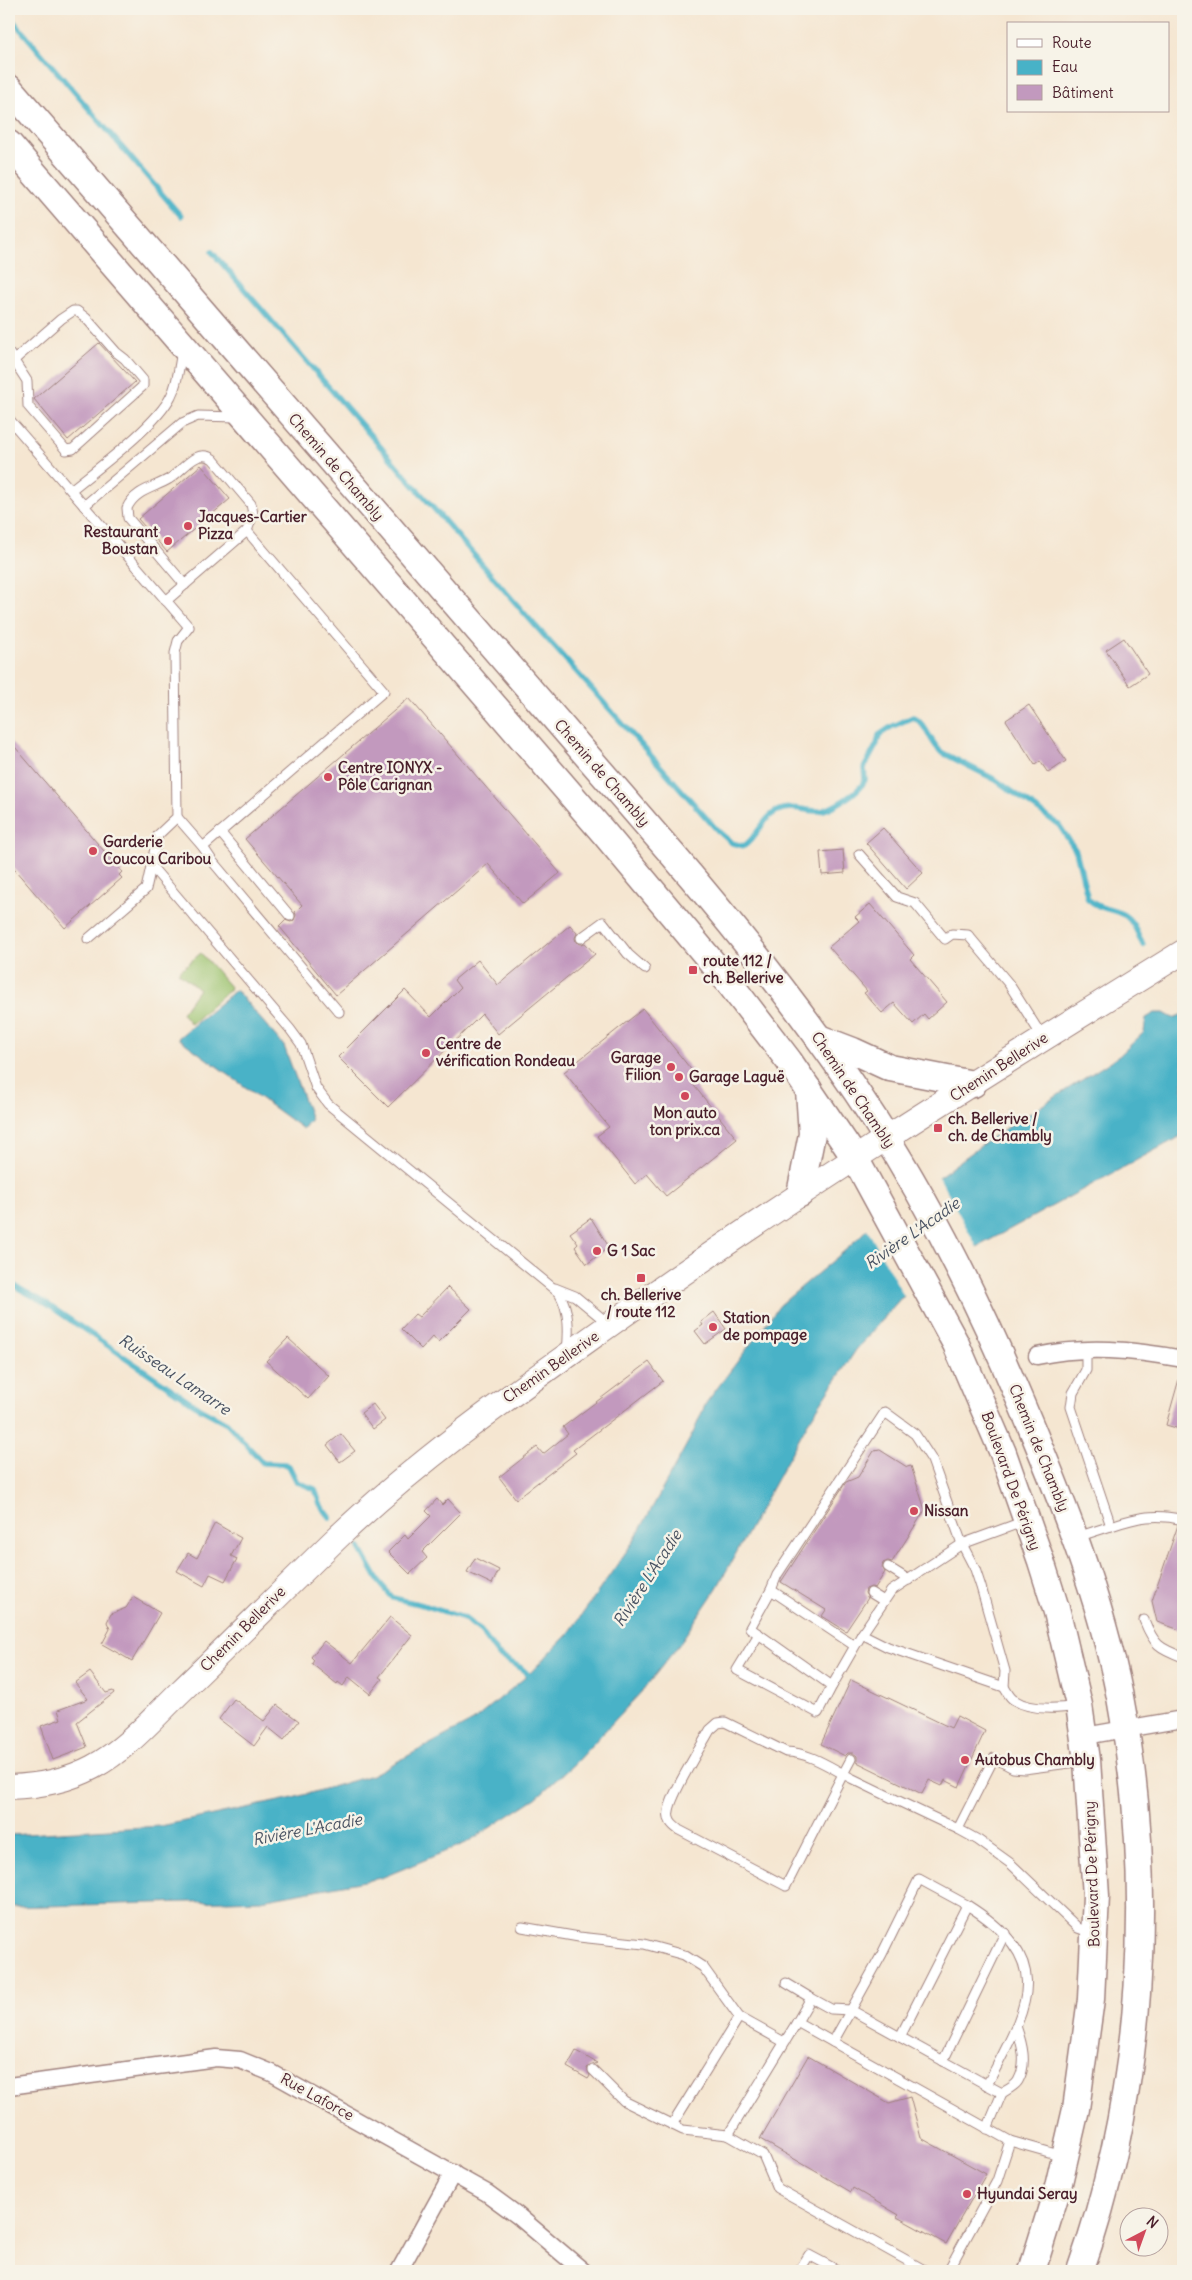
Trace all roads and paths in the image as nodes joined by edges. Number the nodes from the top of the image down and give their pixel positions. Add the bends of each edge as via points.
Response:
1 (9, 88) edge
2 (9, 144) edge
3 (183, 346) junction
4 (11, 359) edge
5 (9, 418) edge
6 (246, 418) junction
7 (71, 490) junction
8 (84, 506) junction
9 (247, 531) junction
10 (185, 585) junction
11 (166, 601) junction
12 (177, 817) junction
13 (220, 832) junction
14 (203, 847) junction
15 (859, 854) dead end
16 (152, 867) junction
17 (290, 916) dead end
18 (581, 938) dead end
19 (88, 939) dead end
20 (1183, 952) edge
21 (645, 969) dead end
22 (339, 1012) dead end
23 (819, 1038) junction
24 (1043, 1038) junction
25 (973, 1084) junction
26 (809, 1089) junction
27 (886, 1138) junction
28 (855, 1158) junction
29 (800, 1194) junction
30 (554, 1288) junction
31 (610, 1325) junction
32 (1086, 1349) junction
33 (567, 1355) junction
34 (1037, 1356) dead end
35 (1183, 1359) edge
36 (1028, 1520) junction
37 (1183, 1520) edge
38 (1111, 1526) junction
39 (1075, 1538) junction
40 (962, 1544) junction
41 (888, 1567) dead end
42 (909, 1580) junction
43 (771, 1590) junction
44 (871, 1593) dead end
45 (884, 1601) junction
46 (1144, 1620) dead end
47 (759, 1634) junction
48 (862, 1634) junction
49 (855, 1646) junction
50 (1183, 1658) edge
51 (832, 1686) junction
52 (1004, 1687) junction
53 (1079, 1705) junction
54 (1183, 1719) edge
55 (1125, 1729) junction
56 (1086, 1748) junction
57 (851, 1759) dead end
58 (844, 1774) junction
59 (9, 1787) edge
60 (958, 1829) junction
61 (968, 1905) junction
62 (522, 1927) dead end
63 (1005, 1933) junction
64 (1095, 1933) junction
65 (786, 1983) dead end
66 (811, 1998) junction
67 (851, 2010) junction
68 (740, 2017) junction
69 (797, 2022) junction
70 (1016, 2026) junction
71 (900, 2037) junction
72 (784, 2042) junction
73 (833, 2042) junction
74 (943, 2060) junction
75 (593, 2070) dead end
76 (987, 2085) junction
77 (9, 2086) edge
78 (1002, 2093) junction
79 (672, 2125) junction
80 (986, 2128) junction
81 (728, 2135) junction
82 (1010, 2141) junction
83 (1066, 2157) junction
84 (453, 2173) junction
85 (399, 2271) edge
86 (583, 2271) edge
87 (799, 2271) edge
88 (839, 2271) edge
89 (926, 2271) edge
90 (948, 2271) edge
91 (1032, 2271) edge
92 (1080, 2271) edge

1 - 23 main road, Chemin de Chambly via 698,884
2 - 3 main road
3 - 6 main road
3 - 7 lane via 175,387 162,409
4 - 4 lane via 73,311 81,313 126,359 143,383 140,390 68,450 28,406 27,381
5 - 7 lane
6 - 8 lane via 213,415 187,420
6 - 26 main road via 703,951
7 - 8 lane
8 - 11 lane
9 - 10 lane
9 - 10 lane via 251,504 208,456 193,460 170,479 136,496 127,508 128,518
9 - 13 lane via 384,691
10 - 11 lane
11 - 12 lane via 188,627 178,641 175,653
12 - 14 lane
12 - 16 lane via 158,835
13 - 14 lane
13 - 17 lane
14 - 22 lane via 216,867
15 - 24 lane via 897,897 915,903 946,939 952,934 968,935 1009,984
16 - 19 lane via 146,889
16 - 30 lane via 290,1029 301,1044 316,1088 328,1104
18 - 21 lane via 603,922 628,954
20 - 24 street, Chemin Bellerive
23 - 25 main road via 890,1068
23 - 27 main road, Chemin de Chambly
24 - 25 street, Chemin Bellerive
25 - 27 street, Chemin Bellerive
26 - 28 main road
26 - 29 main road via 812,1134
27 - 28 street, Chemin Bellerive
27 - 39 main road, Chemin de Chambly via 960,1269 1006,1367
28 - 29 street, Chemin Bellerive
28 - 36 main road, Boulevard De Périgny via 927,1290 980,1398
29 - 31 street, Chemin Bellerive
30 - 31 lane via 575,1296
30 - 33 lane via 566,1307
31 - 33 street, Chemin Bellerive
32 - 34 street
32 - 35 street via 1117,1349
32 - 38 lane via 1086,1370 1073,1393 1071,1407
33 - 59 street, Chemin Bellerive via 493,1407 398,1481 114,1754 65,1779
36 - 40 lane
36 - 53 main road, Boulevard De Périgny via 1056,1612
37 - 38 lane via 1145,1516
38 - 39 lane
39 - 55 main road via 1110,1656
40 - 42 lane
40 - 43 lane via 927,1450 907,1427 885,1412 777,1575
40 - 52 lane via 981,1587 1005,1671
41 - 42 lane
42 - 45 lane
43 - 47 lane via 750,1628
43 - 49 lane
44 - 45 lane
45 - 48 lane
46 - 50 lane via 1157,1645
47 - 51 lane
47 - 51 lane via 737,1670 818,1713
48 - 49 lane
48 - 52 lane via 888,1647
49 - 51 lane
52 - 53 lane via 1015,1700 1028,1706 1058,1708
53 - 56 main road, Boulevard De Périgny
54 - 55 street
55 - 56 street
55 - 92 main road via 1140,1877 1134,2019 1125,2092 1110,2164
56 - 60 lane via 1024,1769 1013,1768 994,1758
56 - 64 main road, Boulevard De Périgny via 1094,1850
57 - 58 lane
58 - 58 lane via 797,1752 786,1752 735,1725 718,1723 710,1730 671,1803 669,1819 672,1826 786,1886
58 - 60 lane
60 - 64 lane via 1010,1863 1078,1928
61 - 63 lane
61 - 67 lane via 919,1879
61 - 71 lane
62 - 68 lane via 644,1944 684,1955 703,1967
63 - 70 lane via 1021,1955 1026,1976 1025,2003
63 - 74 lane
64 - 83 main road, Boulevard De Périgny via 1086,2042
65 - 66 lane
66 - 67 lane via 831,2009
66 - 69 lane
67 - 71 lane
67 - 73 lane
68 - 72 lane
68 - 79 lane
69 - 72 lane
69 - 73 lane
70 - 76 lane
70 - 78 lane via 1023,2050 1022,2067 1018,2082
71 - 74 lane
72 - 81 lane
73 - 80 lane
74 - 76 lane
75 - 79 lane via 624,2101
76 - 78 lane
77 - 84 street, Rue Laforce via 216,2058 234,2059 272,2073
78 - 80 lane
79 - 81 lane via 701,2134
80 - 82 lane
81 - 89 lane via 763,2155 777,2188
82 - 83 lane
82 - 90 lane via 996,2181
83 - 91 main road, Boulevard De Périgny
84 - 85 street
84 - 86 street, Rue Laforce via 506,2207
87 - 88 lane via 808,2255

